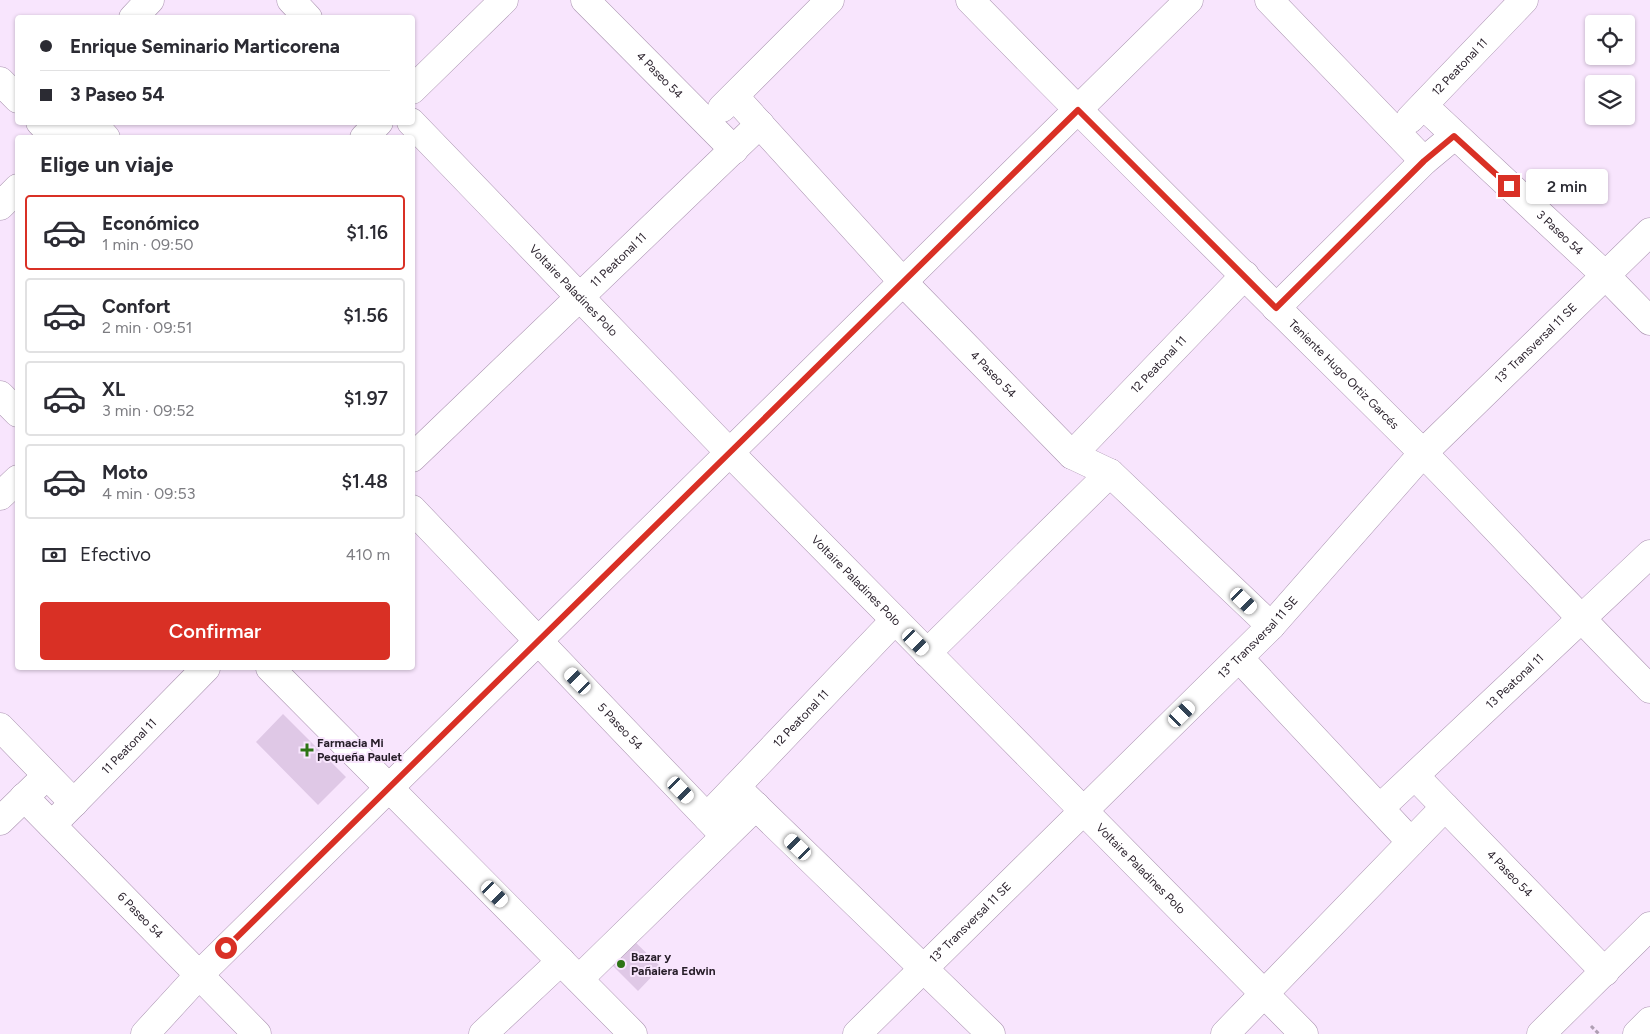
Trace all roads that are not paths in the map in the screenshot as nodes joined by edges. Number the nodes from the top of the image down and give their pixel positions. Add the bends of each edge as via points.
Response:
1 (150, 0) edge
2 (291, 0) edge
3 (504, 0) edge
4 (585, 0) edge
5 (830, 0) edge
6 (970, 0) edge
7 (1190, 0) edge
8 (1269, 0) edge
9 (1524, 0) edge
10 (136, 15) edge
11 (305, 15) edge
12 (0, 81) edge
13 (415, 87) edge
14 (15, 96) edge
15 (735, 97) junction
16 (1424, 106) junction
17 (1078, 110) junction
18 (706, 122) junction
19 (760, 124) junction
20 (43, 125) edge
21 (80, 125) edge
22 (95, 125) edge
23 (376, 125) edge
24 (414, 125) edge
25 (1396, 132) junction
26 (52, 135) edge
27 (71, 135) edge
28 (103, 135) edge
29 (367, 135) edge
30 (1454, 136) junction
31 (734, 150) junction
32 (1424, 161) junction
33 (15, 191) edge
34 (0, 206) edge
35 (1650, 232) edge
36 (1604, 274) junction
37 (1245, 275) junction
38 (902, 282) junction
39 (580, 298) junction
40 (1276, 308) junction
41 (1650, 321) edge
42 (0, 395) edge
43 (15, 410) edge
44 (730, 453) junction
45 (1423, 453) junction
46 (415, 454) edge
47 (1072, 455) junction
48 (1110, 473) junction
49 (15, 482) edge
50 (0, 496) edge
51 (415, 512) edge
52 (1650, 554) edge
53 (1579, 618) junction
54 (895, 620) junction
55 (1271, 626) junction
56 (539, 641) junction
57 (927, 653) junction
58 (1239, 658) junction
59 (204, 670) edge
60 (272, 670) edge
61 (1650, 689) edge
62 (0, 727) edge
63 (47, 775) junction
64 (1415, 776) junction
65 (736, 787) junction
66 (389, 788) junction
67 (24, 797) junction
68 (74, 803) junction
69 (756, 806) junction
70 (1445, 807) junction
71 (1380, 808) junction
72 (1084, 811) junction
73 (0, 821) edge
74 (52, 825) junction
75 (716, 827) junction
76 (1411, 842) junction
77 (1650, 926) edge
78 (923, 969) junction
79 (570, 970) junction
80 (1605, 972) junction
81 (199, 975) junction
82 (1264, 994) junction
83 (1650, 1021) edge
84 (145, 1034) edge
85 (257, 1034) edge
86 (483, 1034) edge
87 (633, 1034) edge
88 (857, 1034) edge
89 (990, 1034) edge
90 (1225, 1034) edge
91 (1304, 1034) edge
92 (1541, 1034) edge
93 (1637, 1034) edge

1 - 10 street
2 - 11 street
3 - 13 street
4 - 18 street, 4 Paseo 54
5 - 15 street
6 - 17 street, Teniente Hugo Ortiz Garcés
7 - 17 street
8 - 25 street
9 - 16 street, 12 Peatonal 11
12 - 14 street
15 - 18 street
15 - 19 street, 4 Paseo 54
16 - 25 street, 12 Peatonal 11
16 - 30 street, 3 Paseo 54
17 - 37 street, Teniente Hugo Ortiz Garcés
17 - 38 street
18 - 31 street, 4 Paseo 54
19 - 31 street, 11 Peatonal 11
19 - 38 street, 4 Paseo 54
20 - 26 street
21 - 27 street
22 - 28 street
23 - 29 street
24 - 39 street, Voltaire Paladines Polo
25 - 32 street
30 - 32 street
30 - 36 street, 3 Paseo 54
31 - 39 street, 11 Peatonal 11
32 - 40 street
33 - 34 street
35 - 36 street, 13° Transversal 11 SE
36 - 41 street, 3 Paseo 54
36 - 45 street, 13° Transversal 11 SE
37 - 40 street, Teniente Hugo Ortiz Garcés
37 - 47 street, 12 Peatonal 11
38 - 44 street
38 - 47 street, 4 Paseo 54
39 - 44 street, Voltaire Paladines Polo
39 - 46 street, 11 Peatonal 11
40 - 45 street, Teniente Hugo Ortiz Garcés
42 - 43 street
44 - 54 street, Voltaire Paladines Polo
44 - 56 street
45 - 53 street, Teniente Hugo Ortiz Garcés
45 - 55 street, 13° Transversal 11 SE
47 - 48 street, 4 Paseo 54
48 - 55 street, 4 Paseo 54
48 - 57 street
49 - 50 street
51 - 56 street, 5 Paseo 54
52 - 53 street, 13 Peatonal 11
53 - 61 street, Teniente Hugo Ortiz Garcés
53 - 64 street, 13 Peatonal 11
54 - 57 street, Voltaire Paladines Polo
54 - 65 street, 12 Peatonal 11
55 - 58 street, 13° Transversal 11 SE
56 - 66 street
56 - 75 street, 5 Paseo 54
57 - 72 street, Voltaire Paladines Polo
58 - 71 street
58 - 72 street, 13° Transversal 11 SE
59 - 68 street, 11 Peatonal 11
60 - 66 street
62 - 63 street
63 - 67 street
63 - 68 street
64 - 70 street, 4 Paseo 54
64 - 71 street, 13 Peatonal 11
65 - 69 street
65 - 75 street, 12 Peatonal 11
66 - 79 street
66 - 81 street
67 - 73 street
67 - 74 street, 6 Paseo 54
68 - 74 street, 11 Peatonal 11
69 - 75 street, 12 Peatonal 11
69 - 78 street
70 - 76 street
70 - 80 street, 4 Paseo 54
71 - 76 street
72 - 78 street, 13° Transversal 11 SE
72 - 82 street, Voltaire Paladines Polo
74 - 81 street, 6 Paseo 54
75 - 79 street, 12 Peatonal 11
76 - 82 street
77 - 80 street
78 - 88 street, 13° Transversal 11 SE
78 - 89 street
79 - 86 street, 12 Peatonal 11
79 - 87 street
80 - 92 street
81 - 84 street
81 - 85 street, 6 Paseo 54
82 - 90 street
82 - 91 street, Voltaire Paladines Polo
83 - 93 street

